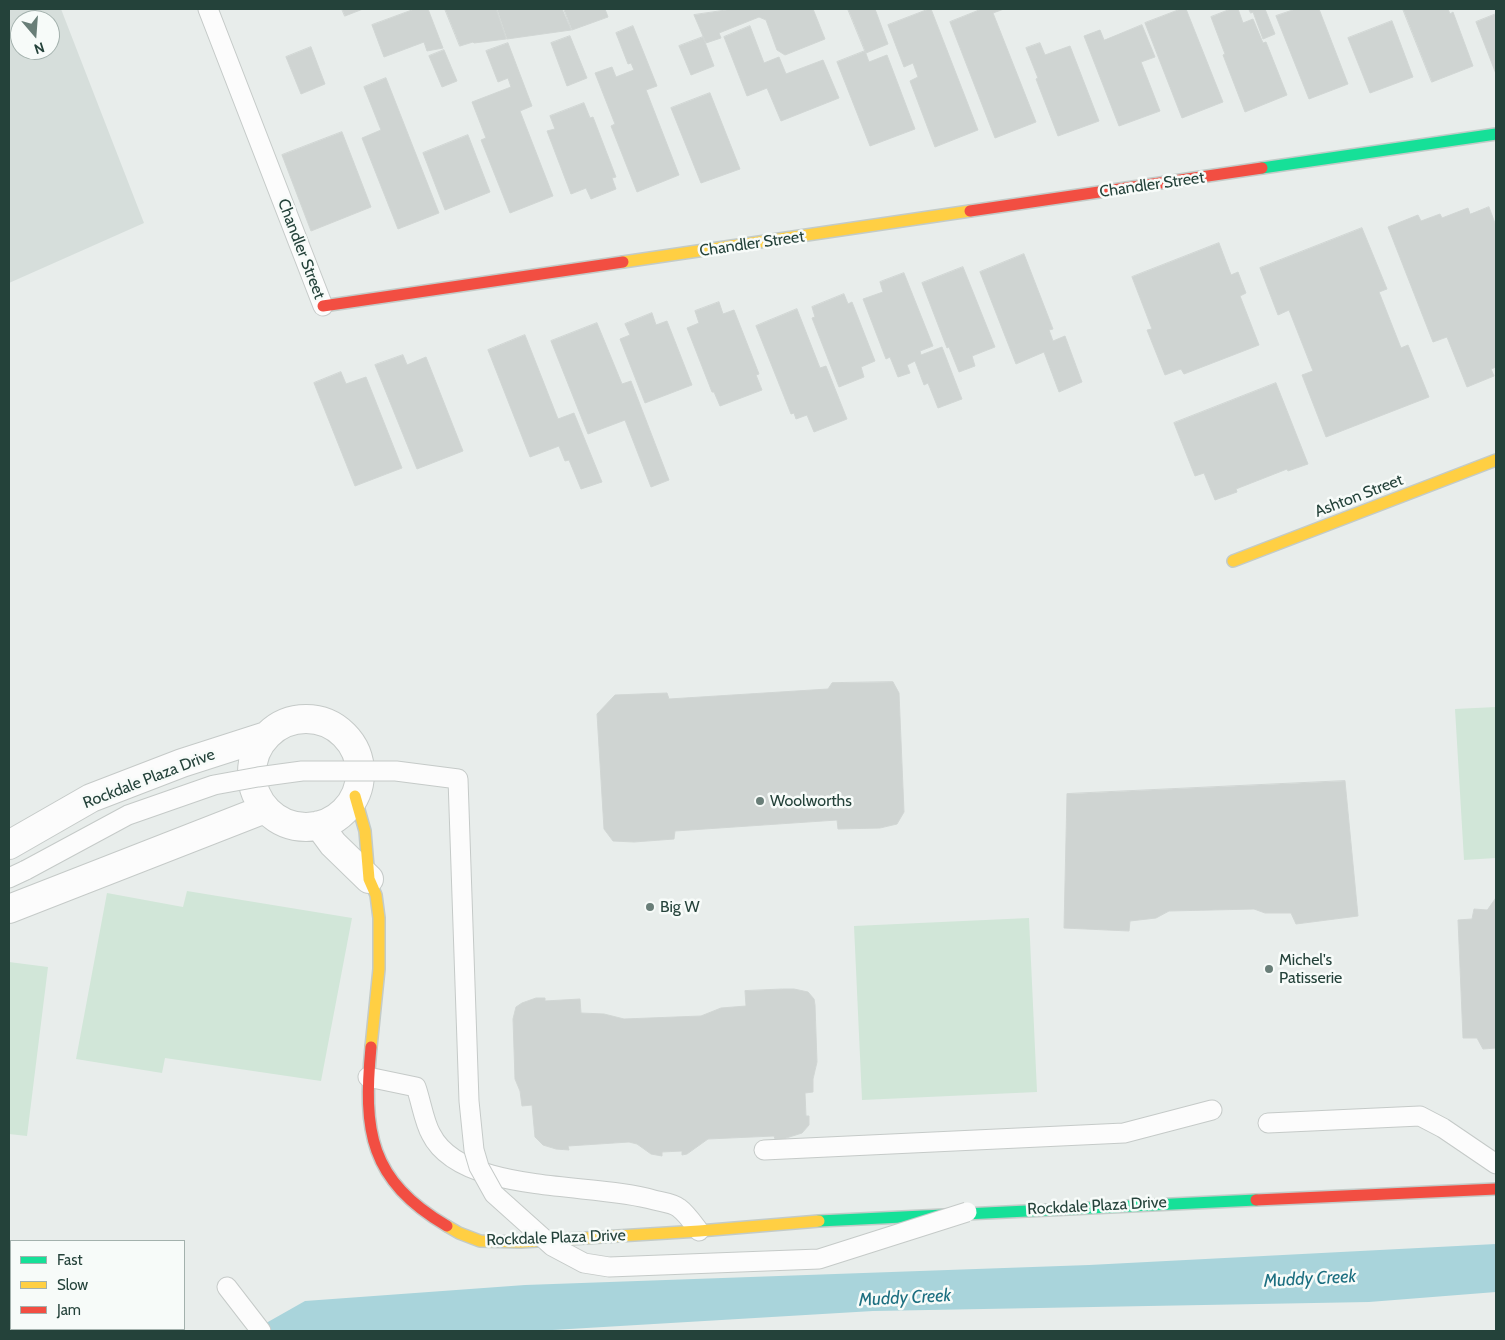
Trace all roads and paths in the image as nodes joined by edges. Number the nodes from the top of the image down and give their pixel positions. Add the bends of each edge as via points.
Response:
1 (208, 9) edge
2 (1496, 134) edge
3 (323, 306) joint
4 (1496, 460) edge
5 (1232, 561) dead end
6 (266, 736) junction
7 (355, 796) junction
8 (265, 808) junction
9 (319, 825) junction
10 (9, 845) edge
11 (9, 878) edge
12 (369, 879) junction
13 (9, 909) edge
14 (368, 1077) junction
15 (1212, 1110) dead end
16 (1268, 1124) dead end
17 (764, 1150) dead end
18 (1496, 1164) edge
19 (1496, 1189) edge
20 (967, 1212) junction
21 (699, 1230) junction
22 (227, 1287) dead end
23 (261, 1331) edge

1 - 3 lane, Chandler Street
2 - 3 street, Chandler Street
4 - 5 street, Ashton Street
6 - 7 street via 280,725 297,720 315,720 331,725 346,736 356,750 360,781
6 - 8 street via 253,765 257,795
6 - 10 street, Rockdale Plaza Drive via 182,763 92,798
7 - 9 street via 334,819
7 - 12 street, Rockdale Plaza Drive via 365,831
8 - 9 street via 290,824 304,827
8 - 13 street
9 - 12 street, Rockdale Plaza Drive via 333,844
11 - 20 lane, bridge via 128,815 214,785 302,771 396,771 458,779 469,1101 474,1150 494,1194 552,1246 584,1263 609,1268 819,1259
12 - 14 street, Rockdale Plaza Drive via 376,895 379,918 379,961
14 - 21 lane via 416,1087 431,1134 445,1153 463,1165 503,1179 641,1196 678,1207
14 - 21 street, Rockdale Plaza Drive via 372,1140 383,1166 397,1186 416,1204 459,1233 480,1241 520,1242
15 - 17 lane via 1124,1133 1092,1136
16 - 18 lane via 1420,1116
19 - 20 street, Rockdale Plaza Drive
20 - 21 street, Rockdale Plaza Drive
22 - 23 lane

